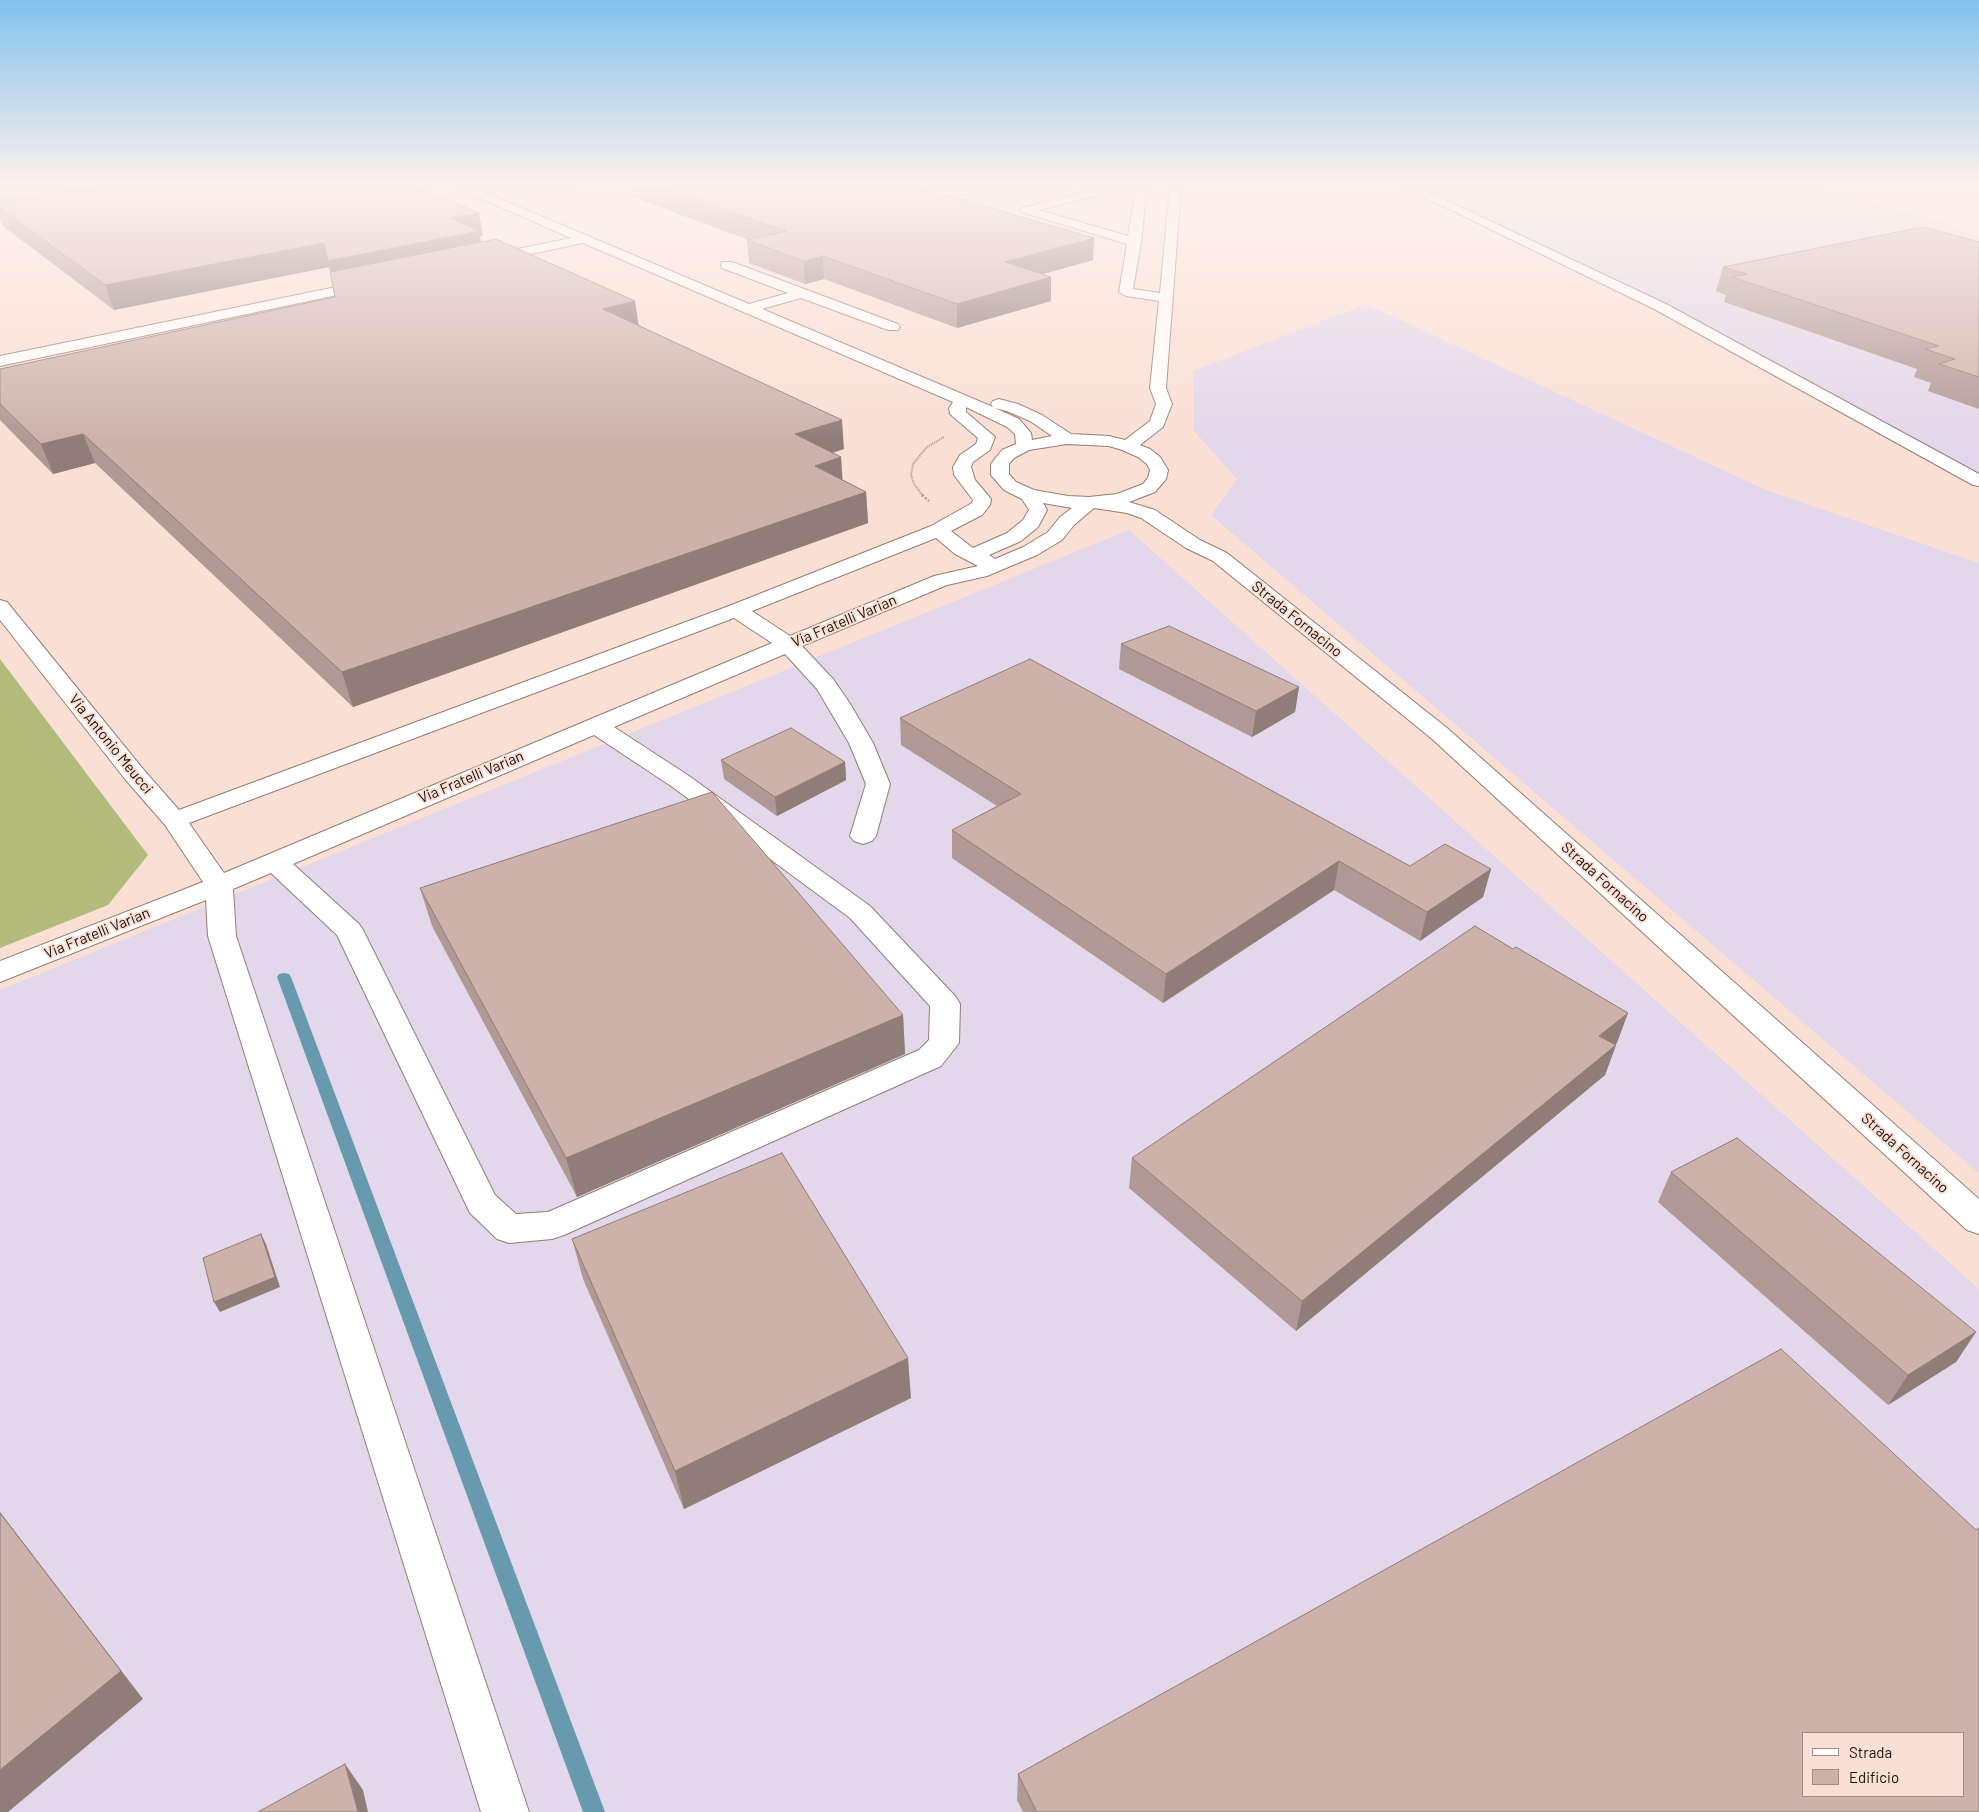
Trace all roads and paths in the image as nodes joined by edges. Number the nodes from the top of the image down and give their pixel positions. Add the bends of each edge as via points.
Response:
1 (659, 272) edge
2 (744, 272) edge
3 (1129, 272) edge
4 (1168, 272) edge
5 (1587, 272) edge
6 (379, 282) edge
7 (802, 294) junction
8 (1166, 298) junction
9 (747, 309) junction
10 (893, 327) dead end
11 (0, 362) edge
12 (1158, 388) junction
13 (939, 391) junction
14 (962, 400) junction
15 (950, 435) dead end
16 (1067, 438) junction
17 (1087, 439) junction
18 (1025, 446) junction
19 (1128, 446) junction
20 (1979, 481) edge
21 (1149, 488) junction
22 (1029, 495) junction
23 (1094, 502) junction
24 (931, 503) dead end
25 (938, 530) junction
26 (973, 555) junction
27 (1220, 556) junction
28 (995, 566) junction
29 (941, 580) junction
30 (0, 606) edge
31 (736, 610) junction
32 (788, 644) junction
33 (595, 725) junction
34 (174, 820) junction
35 (863, 836) dead end
36 (274, 861) junction
37 (219, 885) junction
38 (0, 972) edge
39 (1979, 1220) edge
40 (505, 1812) edge

1 - 9 street
2 - 7 street
3 - 8 street via 1126,292
4 - 8 street
5 - 20 street via 1661,307
6 - 11 street
7 - 9 street
7 - 10 street
8 - 12 street
9 - 13 street
12 - 17 street via 1133,426
12 - 19 street via 1164,404 1161,415
13 - 14 street
13 - 16 street via 1012,407
14 - 18 street via 1013,424 1023,433
14 - 25 street via 957,408 958,414 987,437 984,446 966,459 962,467 963,475 982,499 981,505
15 - 24 path via 927,446 913,464 911,475 914,484
16 - 17 street
16 - 18 street
17 - 19 street
18 - 22 street via 1008,454 1000,464 1000,475 1010,486
19 - 21 street via 1144,453 1159,470 1157,479
21 - 23 street via 1120,499
21 - 27 street, Strada Fornacino via 1155,500 1210,539
22 - 23 street via 1061,502
22 - 26 street, Via Fratelli Varian via 1038,510 1031,523 1014,537
23 - 27 street, Strada Fornacino via 1148,514 1193,544
23 - 28 street, Via Fratelli Varian via 1067,521 1055,536
25 - 26 street
25 - 31 street
26 - 28 street
26 - 29 street, Via Fratelli Varian via 957,562
27 - 39 street, Strada Fornacino via 1439,733
28 - 29 street, Via Fratelli Varian
29 - 32 street, Via Fratelli Varian
30 - 34 street, Via Antonio Meucci
31 - 32 street
31 - 34 street
32 - 33 street, Via Fratelli Varian
32 - 35 street via 838,702 878,784
33 - 36 street, Via Fratelli Varian
33 - 36 street via 680,781 860,912 945,1004 944,1043 930,1058 552,1225 509,1229 482,1204 349,930
34 - 37 street, Via Antonio Meucci
36 - 37 street, Via Fratelli Varian
37 - 38 street, Via Fratelli Varian
37 - 40 street via 222,936

